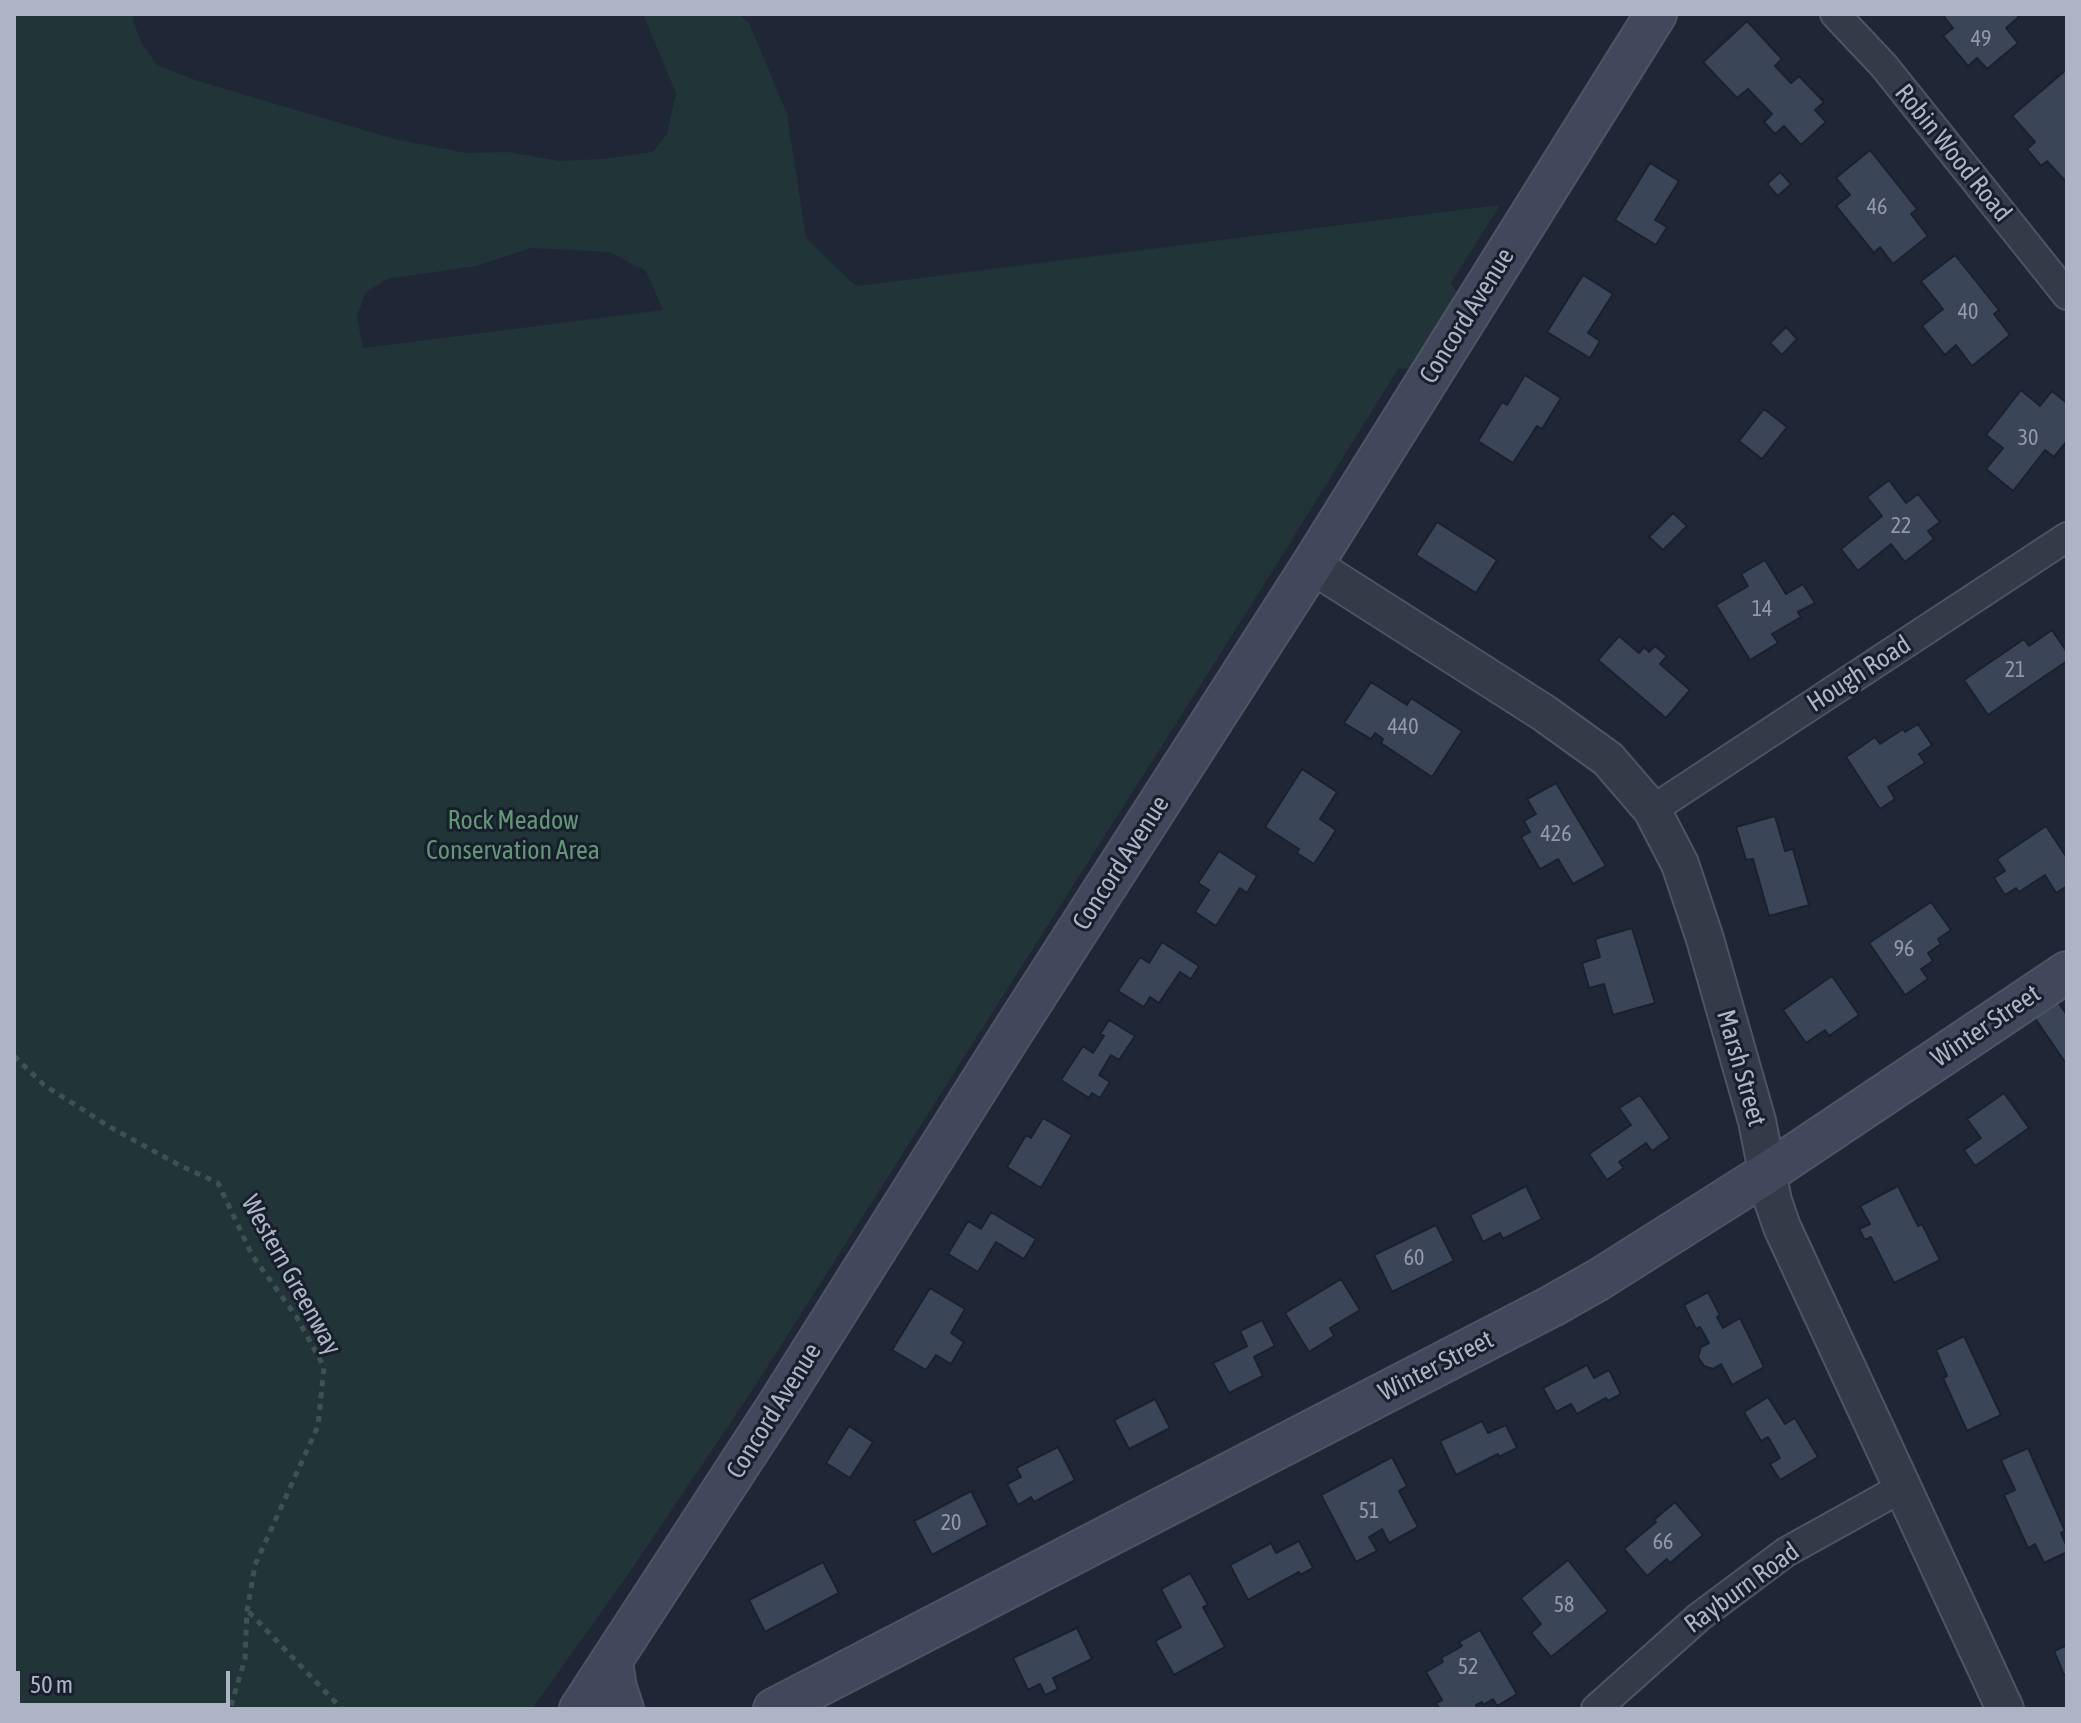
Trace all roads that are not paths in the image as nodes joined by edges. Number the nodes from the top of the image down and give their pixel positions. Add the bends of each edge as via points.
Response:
1 (1656, 14) edge
2 (1835, 14) edge
3 (2067, 295) edge
4 (2067, 537) edge
5 (1312, 565) junction
6 (1652, 810) junction
7 (2067, 972) edge
8 (1767, 1173) junction
9 (1903, 1487) junction
10 (612, 1662) junction
11 (580, 1709) edge
12 (623, 1709) edge
13 (774, 1709) edge
14 (1596, 1709) edge
15 (2005, 1709) edge

1 - 5 main road, Concord Avenue
2 - 3 street, Robin Wood Road via 1884,66
4 - 6 street, Hough Road
5 - 6 street, Marsh Street via 1557,722 1608,759
5 - 10 main road, Concord Avenue
6 - 8 street, Marsh Street via 1680,864 1705,939
7 - 8 main road, Winter Street
8 - 9 street, Marsh Street via 1782,1227
8 - 13 main road, Winter Street via 1552,1306
9 - 14 street, Rayburn Road via 1786,1552 1699,1617
9 - 15 street, Marsh Street
10 - 11 main road, Concord Avenue
10 - 12 main road

